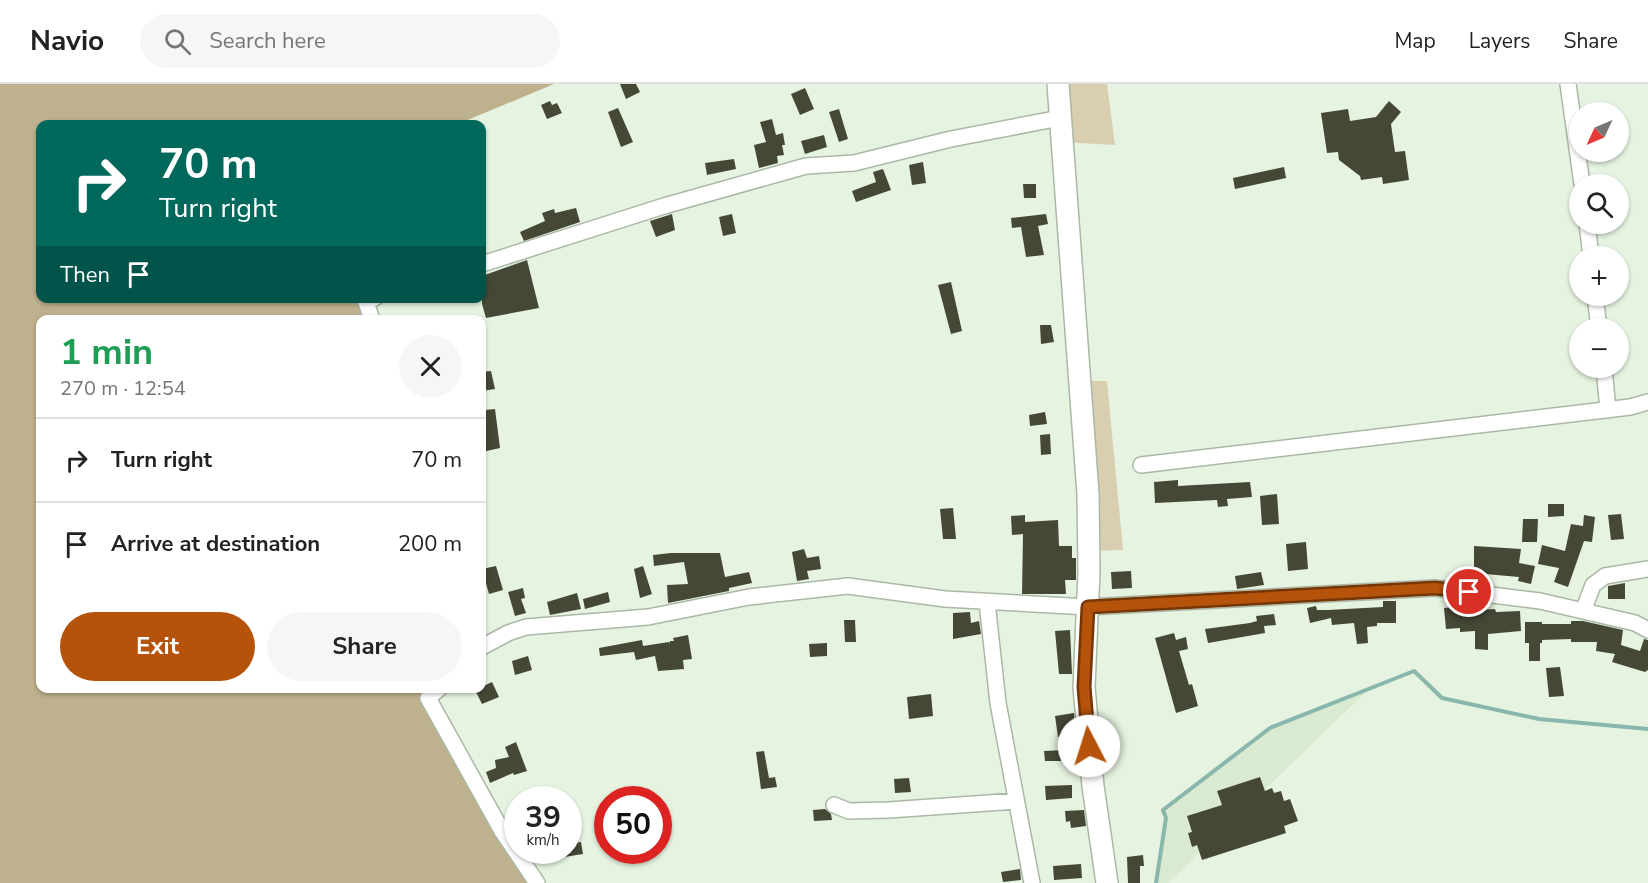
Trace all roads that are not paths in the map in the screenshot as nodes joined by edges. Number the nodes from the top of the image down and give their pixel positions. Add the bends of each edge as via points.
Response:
1 (1058, 84) edge
2 (1568, 84) edge
3 (1060, 118) junction
4 (1581, 174) edge
5 (486, 263) edge
6 (1605, 378) edge
7 (1648, 402) edge
8 (1608, 410) junction
9 (1141, 465) dead end
10 (1648, 569) edge
11 (987, 602) junction
12 (1088, 607) junction
13 (1583, 611) junction
14 (1648, 630) edge
15 (486, 641) edge
16 (434, 693) edge
17 (1016, 801) junction
18 (834, 805) dead end
19 (537, 883) edge
20 (1032, 883) edge
21 (1107, 883) edge

1 - 3 main road
2 - 4 street
3 - 5 street via 854,163 806,166
3 - 12 main road via 1088,494
6 - 8 street
7 - 8 street
8 - 9 street
10 - 13 street via 1605,576 1593,585
11 - 12 street
11 - 15 street via 848,586 749,597 648,618 526,627
11 - 17 street via 998,703
12 - 13 street via 1435,588 1540,601
12 - 21 main road via 1084,687
13 - 14 street via 1635,623
16 - 19 street via 428,698 502,831
17 - 18 street via 869,811 849,811
17 - 20 street

